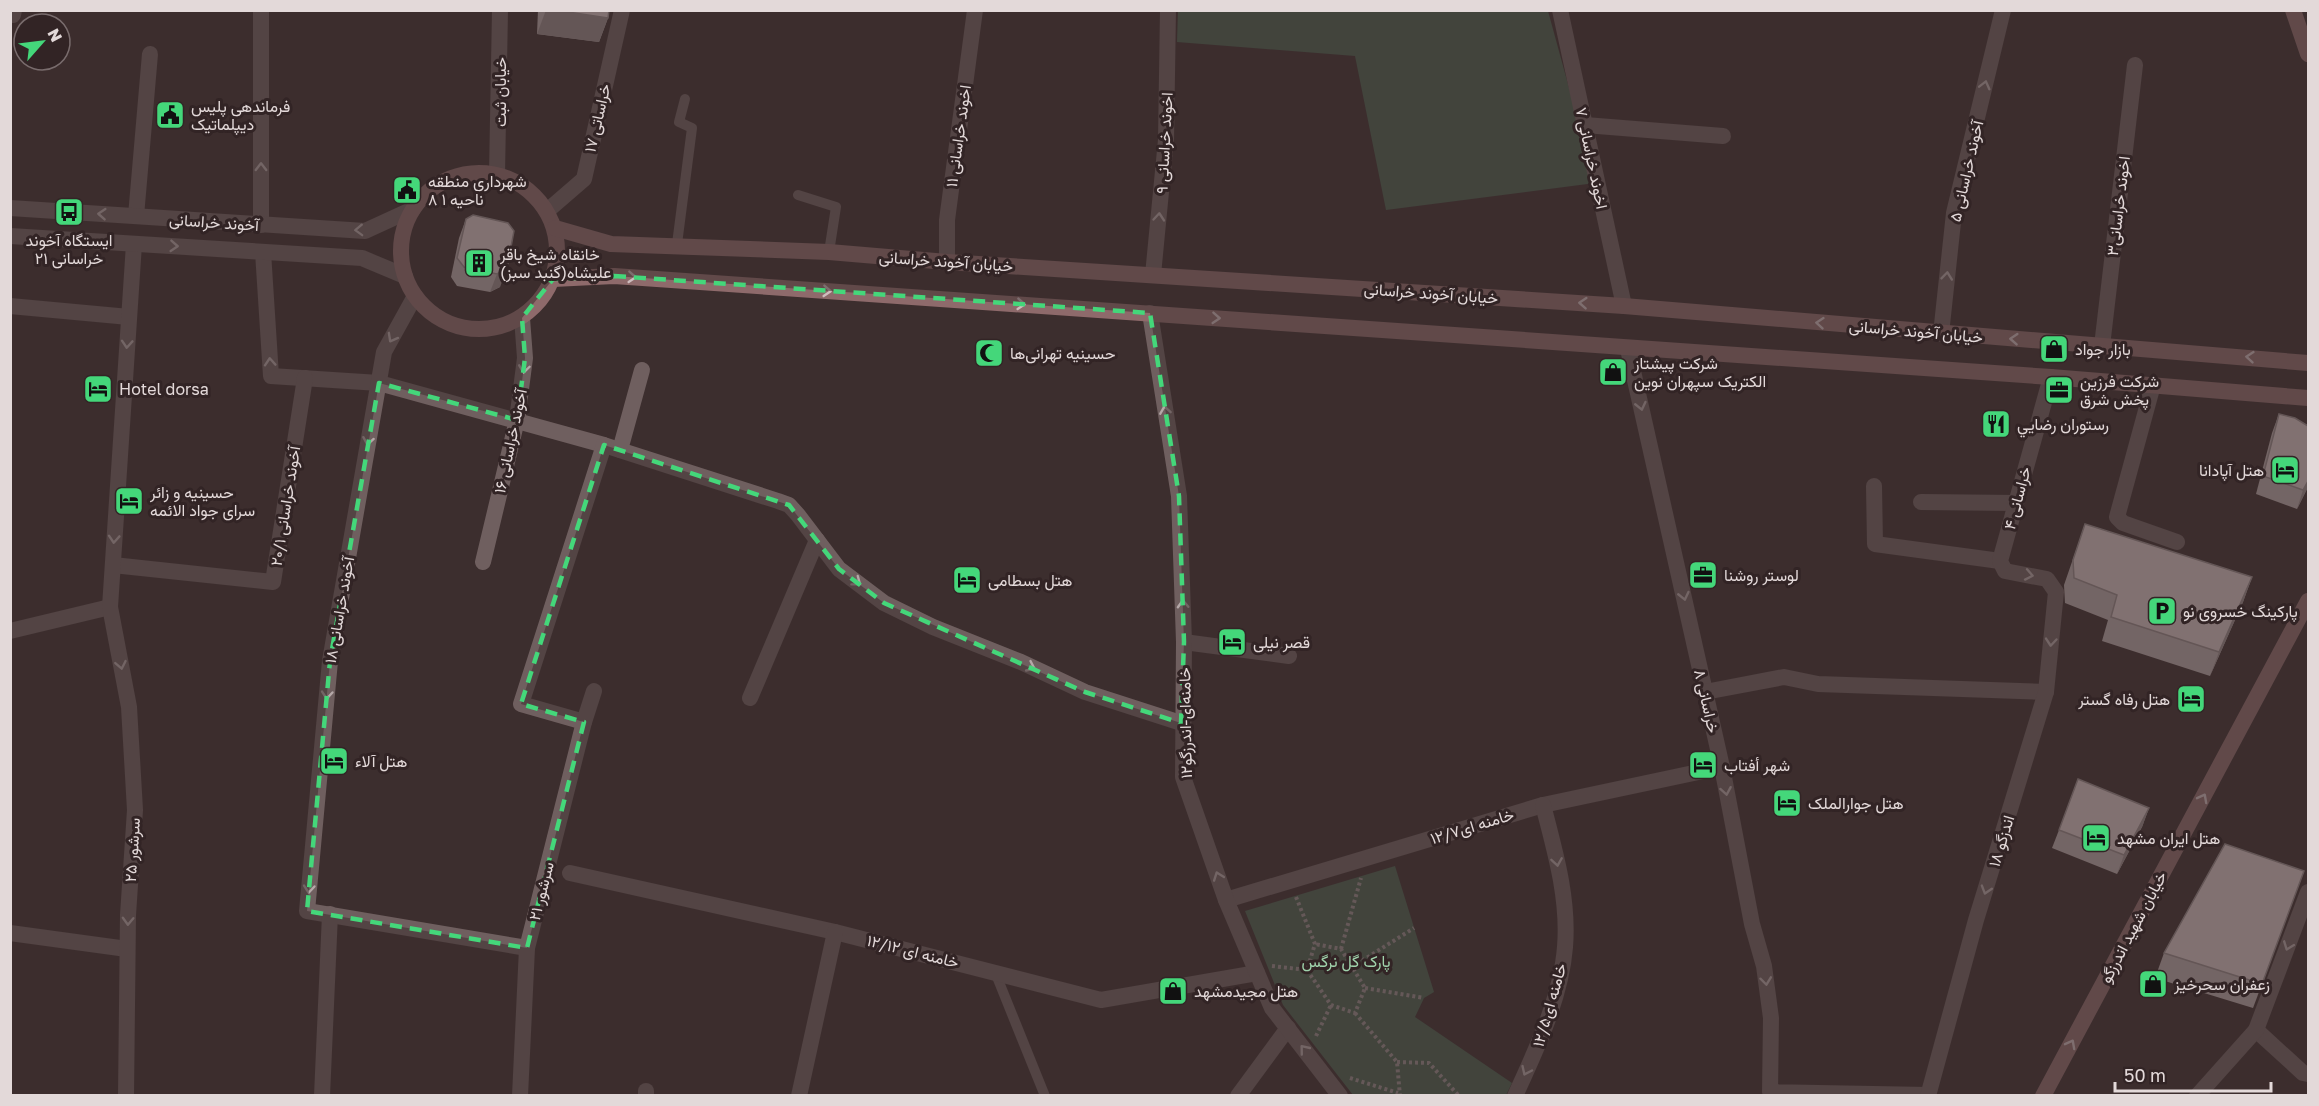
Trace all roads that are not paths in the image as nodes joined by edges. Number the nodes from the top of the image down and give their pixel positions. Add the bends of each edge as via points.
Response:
1 (261, 10) edge
2 (500, 10) edge
3 (621, 10) edge
4 (975, 10) edge
5 (1168, 10) edge
6 (1560, 10) edge
7 (2003, 10) edge
8 (2293, 10) edge
9 (150, 54) dead end
10 (2308, 54) edge
11 (2135, 65) dead end
12 (685, 99) dead end
13 (1585, 125) junction
14 (1723, 136) dead end
15 (497, 174) junction
16 (798, 195) dead end
17 (10, 208) edge
18 (413, 209) junction
19 (547, 211) junction
20 (135, 216) junction
21 (261, 225) junction
22 (555, 228) junction
23 (10, 236) edge
24 (134, 244) junction
25 (677, 244) junction
26 (263, 252) junction
27 (829, 252) junction
28 (947, 262) junction
29 (1154, 275) junction
30 (405, 276) junction
31 (553, 279) junction
32 (416, 296) junction
33 (10, 306) edge
34 (1624, 306) junction
35 (1150, 313) junction
36 (129, 317) junction
37 (522, 318) junction
38 (1941, 334) junction
39 (2102, 346) junction
40 (1628, 349) junction
41 (2308, 363) edge
42 (642, 370) dead end
43 (2051, 377) junction
44 (305, 378) junction
45 (379, 383) junction
46 (2153, 386) junction
47 (2308, 398) edge
48 (517, 420) junction
49 (612, 447) junction
50 (1874, 486) dead end
51 (1921, 502) dead end
52 (2016, 503) junction
53 (817, 540) junction
54 (2177, 542) dead end
55 (2000, 561) junction
56 (483, 562) dead end
57 (112, 565) junction
58 (2308, 601) edge
59 (110, 607) junction
60 (10, 631) edge
61 (1184, 642) junction
62 (1289, 656) dead end
63 (594, 691) dead end
64 (1706, 692) junction
65 (2046, 692) junction
66 (750, 698) dead end
67 (584, 722) junction
68 (1181, 723) junction
69 (1722, 767) junction
70 (1543, 806) junction
71 (570, 873) dead end
72 (2308, 892) edge
73 (1226, 900) junction
74 (330, 914) junction
75 (835, 932) junction
76 (10, 933) edge
77 (527, 948) junction
78 (127, 949) junction
79 (1255, 968) junction
80 (995, 972) junction
81 (1288, 1028) junction
82 (2256, 1030) junction
83 (2308, 1074) edge
84 (126, 1095) edge
85 (322, 1095) edge
86 (520, 1095) edge
87 (799, 1095) edge
88 (1045, 1095) edge
89 (1238, 1095) edge
90 (1340, 1095) edge
91 (1515, 1095) edge
92 (1928, 1095) edge
93 (2043, 1095) edge
94 (2197, 1095) edge

21 -> 1 street
2 - 15 street, خیابان ثبت
3 - 19 street, خراساتی ۱۷ via 584,179
4 - 28 street, اخوند خراسانی ۱۱ via 947,220
29 -> 5 street, اخوند خراسانی ۹ via 1166,140
6 - 13 street, اخوند خراسانی ۷
38 -> 7 street, آخوند خراسانی ۵ via 1954,213
8 - 10 main road
9 - 20 street
11 - 39 street, اخوند خراسانی۳
12 - 25 lane via 679,122 692,128
13 - 14 street
13 - 34 street, اخوند خراسانی ۷
15 - 18 main road via 473,172 449,178 428,191
15 - 19 main road via 534,194
16 - 27 lane via 836,207
20 -> 17 street, آخوند خراسانی
18 -> 21 street, آخوند خراسانی via 365,231
18 - 30 main road via 402,242
19 - 22 main road
20 - 21 street, آخوند خراسانی
22 - 25 main road, خیابان آخوند خراسانی via 611,244
22 - 31 main road via 558,254
23 - 24 street, آخوند خراسانی
24 -> 26 street, آخوند خراسانی
24 - 36 street
25 - 27 main road, خیابان آخوند خراسانی
26 - 30 street, آخوند خراسانی via 362,258
44 -> 26 street via 271,376
27 - 28 main road, خیابان آخوند خراسانی
28 - 29 main road, خیابان آخوند خراسانی
34 -> 29 main road, خیابان آخوند خراسانی
30 - 32 main road
31 -> 35 main road via 614,276
31 - 37 main road via 540,301
32 - 37 main road via 432,313 452,325 499,327
32 -> 45 street, آخوند خراسانی ۱۸ via 384,352
33 - 36 street
38 -> 34 main road, خیابان آخوند خراسانی
35 -> 40 main road
61 -> 35 street, خامنه‌ای-اندرزگو۱۲ via 1179,496
36 -> 57 street
37 -> 48 street, آخوند خراسانی ۱۶ via 525,358
39 -> 38 main road, خیابان آخوند خراسانی
41 -> 39 main road, خیابان آخوند خراسانی
40 - 43 main road
40 -> 64 street, خراسانی ۸
42 - 49 street
43 - 46 main road
43 - 52 street, خراسانی ۴
44 - 45 street
44 - 57 street, آخوند خراسانی ۲۰/۱ via 273,582
45 - 48 street
45 -> 74 street, آخوند خراسانی ۱۸ via 330,662 307,910
46 - 47 main road
46 - 54 street via 2117,517 2123,523
48 - 49 street
48 - 56 street, آخوند خراسانی ۱۶
49 - 53 street via 789,505
49 - 67 street via 521,704
50 - 55 street via 1875,544
51 - 52 street
52 - 55 street, خراسانی ۴
53 - 66 street
53 -> 68 street via 839,569 894,608 1085,692
55 -> 65 street, اندزگو ۱۸ via 2006,571 2048,579 2056,592
57 - 59 street
93 -> 58 main road, خیابان شهید اندرزگو
59 - 60 street
59 -> 78 street, سرشور ۲۵ via 129,707 135,810
61 - 62 street
61 - 68 street, خامنه‌ای-اندرزگو۱۲
63 - 67 street, سرشور ۲۱
64 - 65 street via 1784,677 1818,684
64 - 69 street, خراسانی ۸
65 -> 92 street, اندزگو ۱۸ via 1976,920
67 - 77 street, سرشور ۲۱
73 -> 68 street, خامنه‌ای-اندرزگو۱۲ via 1183,777
69 - 70 street, خامنه ای۱۲/۷
69 -> 92 street, خراسانی ۸ via 1764,966 1771,1018 1770,1092
70 - 73 street, خامنه ای۱۲/۷
70 -> 91 street, خامنه ای۱۲/۵ via 1557,855 1565,947 1555,994 1534,1056
71 - 75 street, خامنه ای ۱۲/۱۲
72 -> 82 street
73 - 79 street, خامنه‌ای-اندرزگو۱۲
74 - 77 street
74 - 85 street
75 - 80 street, خامنه ای ۱۲/۱۲
75 - 87 street
76 - 78 street
77 - 86 street, سرشور ۲۱
78 - 84 street, سرشور ۲۵
79 - 80 street, خامنه ای ۱۲/۱۲ via 1101,1000
79 - 81 street, خامنه‌ای-اندرزگو۱۲ via 1272,1008
80 - 88 lane
81 - 89 street
90 -> 81 street, خامنه‌ای-اندرزگو۱۲
82 - 83 street
82 - 94 street

